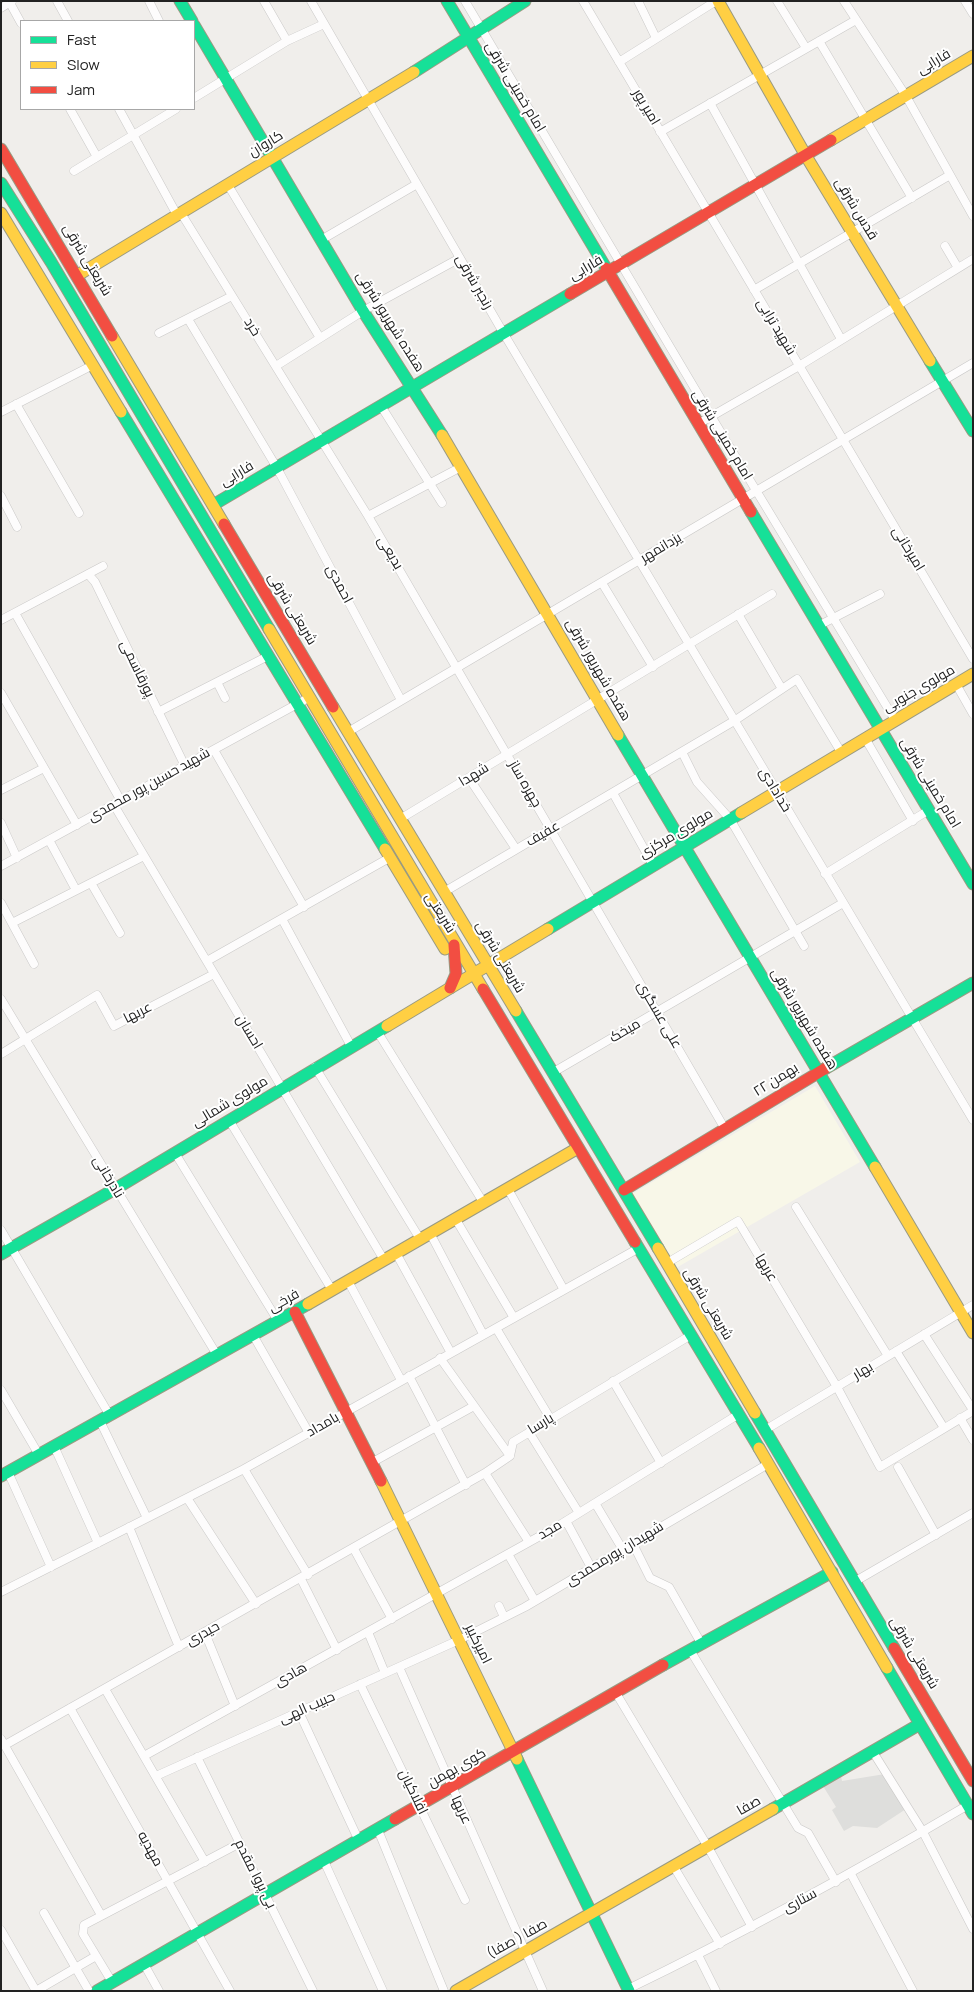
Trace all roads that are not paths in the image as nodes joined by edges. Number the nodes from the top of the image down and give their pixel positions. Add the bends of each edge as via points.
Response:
1 (57, 1) edge
2 (148, 1) edge
3 (180, 1) edge
4 (264, 1) edge
5 (311, 1) edge
6 (447, 1) edge
7 (465, 1) edge
8 (525, 1) edge
9 (583, 1) edge
10 (638, 1) edge
11 (717, 1) edge
12 (777, 1) edge
13 (844, 1) edge
14 (965, 1) edge
15 (11, 2) edge
16 (1, 8) edge
17 (973, 14) edge
18 (20, 20) edge
19 (67, 20) edge
20 (158, 20) edge
21 (191, 20) edge
22 (856, 20) junction
23 (324, 24) junction
24 (195, 27) edge
25 (481, 28) junction
26 (468, 36) junction
27 (656, 38) junction
28 (287, 41) junction
29 (819, 41) junction
30 (806, 48) junction
31 (973, 56) edge
32 (619, 62) junction
33 (760, 74) junction
34 (226, 79) junction
35 (195, 94) edge
36 (906, 96) junction
37 (369, 100) junction
38 (710, 103) junction
39 (71, 110) edge
40 (120, 110) edge
41 (174, 110) edge
42 (867, 120) junction
43 (660, 132) junction
44 (134, 134) junction
45 (1, 148) edge
46 (806, 156) junction
47 (97, 157) junction
48 (272, 158) junction
49 (74, 170) dead end
50 (950, 175) junction
51 (1, 182) edge
52 (417, 184) junction
53 (228, 185) junction
54 (756, 185) junction
55 (912, 198) junction
56 (1, 213) edge
57 (179, 214) junction
58 (708, 214) junction
59 (973, 216) edge
60 (853, 232) junction
61 (321, 240) junction
62 (945, 246) dead end
63 (27, 255) junction
64 (460, 258) junction
65 (973, 259) edge
66 (51, 262) junction
67 (799, 263) junction
68 (620, 265) junction
69 (958, 268) junction
70 (608, 273) junction
71 (78, 275) junction
72 (48, 290) junction
73 (754, 290) junction
74 (232, 296) junction
75 (897, 306) junction
76 (363, 311) junction
77 (188, 319) junction
78 (158, 333) dead end
79 (504, 334) junction
80 (320, 338) junction
81 (841, 339) junction
82 (973, 363) edge
83 (93, 365) junction
84 (276, 366) junction
85 (799, 366) junction
86 (942, 380) junction
87 (413, 387) junction
88 (16, 404) junction
89 (381, 406) junction
90 (1, 412) edge
91 (711, 416) junction
92 (698, 424) junction
93 (973, 431) edge
94 (844, 440) junction
95 (323, 441) junction
96 (461, 467) junction
97 (277, 468) junction
98 (429, 483) junction
99 (756, 492) junction
100 (1, 496) edge
101 (743, 500) junction
102 (442, 503) dead end
103 (213, 505) junction
104 (79, 513) dead end
105 (368, 516) junction
106 (17, 527) dead end
107 (639, 562) junction
108 (104, 566) dead end
109 (88, 574) junction
110 (602, 583) junction
111 (772, 594) dead end
112 (880, 594) dead end
113 (15, 613) junction
114 (549, 614) junction
115 (738, 614) junction
116 (833, 618) junction
117 (1, 620) edge
118 (818, 626) junction
119 (688, 645) junction
120 (268, 656) junction
121 (973, 658) edge
122 (457, 666) junction
123 (653, 667) junction
124 (973, 674) edge
125 (217, 682) junction
126 (956, 684) junction
127 (782, 689) junction
128 (1, 693) edge
129 (310, 697) junction
130 (225, 698) dead end
131 (401, 700) junction
132 (599, 700) junction
133 (297, 705) junction
134 (158, 712) junction
135 (973, 714) edge
136 (895, 720) junction
137 (734, 721) junction
138 (880, 729) junction
139 (348, 732) junction
140 (865, 738) junction
141 (214, 750) junction
142 (682, 752) junction
143 (841, 752) junction
144 (508, 755) junction
145 (185, 766) junction
146 (44, 768) junction
147 (642, 776) junction
148 (469, 778) junction
149 (1, 790) edge
150 (776, 792) junction
151 (613, 793) junction
152 (117, 803) junction
153 (929, 810) junction
154 (400, 819) junction
155 (730, 819) junction
156 (913, 820) junction
157 (1, 823) edge
158 (77, 825) junction
159 (551, 829) junction
160 (49, 840) junction
161 (684, 847) junction
162 (516, 849) junction
163 (144, 856) junction
164 (17, 858) junction
165 (389, 858) junction
166 (653, 865) junction
167 (1, 866) edge
168 (826, 874) junction
169 (91, 883) junction
170 (973, 884) edge
171 (423, 887) junction
172 (76, 890) junction
173 (444, 892) junction
174 (410, 894) junction
175 (592, 902) junction
176 (1, 903) edge
177 (843, 903) junction
178 (304, 907) junction
179 (458, 916) junction
180 (282, 919) junction
181 (12, 923) junction
182 (444, 924) junction
183 (795, 930) junction
184 (120, 933) dead end
185 (453, 939) junction
186 (804, 946) dead end
187 (444, 949) dead end
188 (749, 956) junction
189 (207, 961) junction
190 (34, 964) dead end
191 (488, 966) junction
192 (214, 974) junction
193 (474, 974) junction
194 (973, 983) edge
195 (450, 988) junction
196 (1, 1000) edge
197 (657, 1012) junction
198 (911, 1017) junction
199 (526, 1029) junction
200 (377, 1031) junction
201 (511, 1036) junction
202 (24, 1038) junction
203 (350, 1046) junction
204 (1, 1054) edge
205 (315, 1067) junction
206 (818, 1072) junction
207 (552, 1073) junction
208 (282, 1088) junction
209 (229, 1120) junction
210 (973, 1120) edge
211 (725, 1129) junction
212 (578, 1148) junction
213 (175, 1153) junction
214 (115, 1189) junction
215 (508, 1189) junction
216 (624, 1190) junction
217 (483, 1202) junction
218 (796, 1207) dead end
219 (455, 1218) junction
220 (1, 1230) edge
221 (425, 1236) junction
222 (12, 1248) junction
223 (639, 1248) junction
224 (396, 1253) junction
225 (1, 1254) edge
226 (384, 1260) junction
227 (667, 1263) junction
228 (348, 1282) junction
229 (332, 1290) junction
230 (564, 1290) junction
231 (973, 1305) edge
232 (295, 1312) junction
233 (960, 1312) junction
234 (514, 1318) junction
235 (278, 1321) junction
236 (496, 1328) junction
237 (973, 1333) edge
238 (484, 1334) junction
239 (924, 1334) junction
240 (253, 1335) junction
241 (691, 1335) junction
242 (896, 1351) junction
243 (451, 1352) junction
244 (217, 1355) junction
245 (888, 1356) junction
246 (440, 1358) junction
247 (409, 1376) junction
248 (401, 1380) junction
249 (613, 1381) junction
250 (837, 1387) junction
251 (1, 1390) edge
252 (474, 1406) junction
253 (973, 1410) edge
254 (345, 1412) junction
255 (738, 1414) junction
256 (550, 1418) junction
257 (960, 1418) junction
258 (105, 1419) junction
259 (436, 1427) junction
260 (944, 1428) junction
261 (765, 1430) junction
262 (528, 1432) junction
263 (309, 1433) junction
264 (973, 1440) edge
265 (54, 1446) junction
266 (39, 1455) junction
267 (510, 1456) junction
268 (661, 1462) junction
269 (371, 1463) junction
270 (768, 1464) junction
271 (898, 1468) dead end
272 (244, 1469) junction
273 (486, 1473) junction
274 (5, 1474) edge
275 (466, 1485) junction
276 (187, 1498) junction
277 (595, 1504) junction
278 (579, 1513) junction
279 (973, 1514) edge
280 (146, 1518) junction
281 (566, 1521) junction
282 (402, 1522) junction
283 (129, 1527) junction
284 (936, 1534) junction
285 (529, 1542) junction
286 (98, 1543) junction
287 (633, 1544) junction
288 (354, 1549) junction
289 (623, 1550) junction
290 (508, 1554) junction
291 (51, 1567) junction
292 (592, 1569) junction
293 (832, 1572) junction
294 (304, 1577) junction
295 (854, 1582) junction
296 (1, 1592) edge
297 (437, 1594) junction
298 (534, 1601) junction
299 (256, 1604) junction
300 (499, 1606) dead end
301 (504, 1617) junction
302 (392, 1619) junction
303 (368, 1632) junction
304 (204, 1633) junction
305 (459, 1640) junction
306 (701, 1644) junction
307 (179, 1647) junction
308 (337, 1650) junction
309 (690, 1650) junction
310 (398, 1667) junction
311 (385, 1673) junction
312 (360, 1684) junction
313 (105, 1689) junction
314 (616, 1693) junction
315 (235, 1706) junction
316 (70, 1708) junction
317 (299, 1712) junction
318 (920, 1724) junction
319 (3, 1742) edge
320 (514, 1752) junction
321 (873, 1752) junction
322 (144, 1756) junction
323 (197, 1757) junction
324 (156, 1776) junction
325 (973, 1781) edge
326 (451, 1788) junction
327 (785, 1803) junction
328 (420, 1806) junction
329 (970, 1810) edge
330 (378, 1830) junction
331 (922, 1832) junction
332 (359, 1841) junction
333 (240, 1843) junction
334 (708, 1847) junction
335 (324, 1860) junction
336 (205, 1862) junction
337 (674, 1867) junction
338 (851, 1874) junction
339 (168, 1881) junction
340 (836, 1882) junction
341 (266, 1894) junction
342 (465, 1900) dead end
343 (44, 1913) dead end
344 (102, 1914) junction
345 (593, 1914) junction
346 (752, 1927) junction
347 (973, 1929) edge
348 (1, 1930) edge
349 (197, 1933) junction
350 (720, 1944) junction
351 (526, 1951) junction
352 (698, 1955) junction
353 (96, 1956) junction
354 (144, 1964) junction
355 (77, 1969) junction
356 (112, 1982) junction
357 (628, 1990) edge
358 (36, 1991) edge
359 (89, 1991) edge
360 (97, 1991) edge
361 (159, 1991) edge
362 (230, 1991) edge
363 (313, 1991) edge
364 (383, 1991) edge
365 (444, 1991) edge
366 (456, 1991) edge
367 (544, 1991) edge
368 (716, 1991) edge
369 (913, 1991) edge

1 - 19 street
2 - 20 street
3 - 21 street
4 - 28 street
5 - 23 street, رنجبر شرقی
6 - 26 street, امام خمینی شرقی
7 - 25 street
8 - 25 street, کاروان
9 - 32 street, امیر پور
10 - 27 street
11 - 27 street
11 - 33 street, قدس شرقی
12 - 30 street
13 - 22 street
14 - 17 street
15 - 16 street
15 - 18 street
22 - 29 street
22 - 36 street
23 - 28 street
23 - 37 street, رنجبر شرقی
24 - 34 street, هفده شهریور شرقی
25 - 26 street, کاروان
25 - 68 street
26 - 37 street, کاروان
26 - 70 street, امام خمینی شرقی
27 - 32 street
28 - 34 street
29 - 30 street
29 - 42 street
30 - 33 street
31 - 36 street, فارابی
32 - 43 street, امیر پور
33 - 38 street
33 - 46 street, قدس شرقی
34 - 35 street
34 - 48 street, هفده شهریور شرقی
36 - 42 street, فارابی
36 - 50 street
37 - 48 street, کاروان
37 - 52 street, رنجبر شرقی
38 - 43 street
38 - 54 street
39 - 47 street
40 - 44 street, خرد
41 - 44 street
42 - 46 street, فارابی
42 - 55 street
43 - 58 street, امیر پور
44 - 47 street
44 - 57 street, خرد
45 - 71 street, شریعتی شرقی
46 - 54 street, فارابی
46 - 60 street, قدس شرقی
47 - 49 street
48 - 53 street, کاروان
48 - 61 street, هفده شهریور شرقی
50 - 55 street
50 - 59 street
51 - 66 street
52 - 61 street
52 - 64 street, رنجبر شرقی
53 - 57 street, کاروان
53 - 80 street
54 - 58 street, فارابی
54 - 67 street
55 - 60 street
56 - 63 street
57 - 71 street, کاروان
57 - 74 street, خرد
58 - 68 street, فارابی
58 - 73 street, شهید ترابی
60 - 67 street
60 - 75 street, قدس شرقی
61 - 76 street, هفده شهریور شرقی
62 - 69 street
63 - 66 street
63 - 72 street
64 - 76 street
64 - 79 street, رنجبر شرقی
65 - 69 street
66 - 72 street
66 - 129 street
67 - 73 street
67 - 81 street
68 - 70 street, فارابی
68 - 91 street
69 - 75 street
70 - 79 street, فارابی
70 - 92 street, امام خمینی شرقی
71 - 103 street, شریعتی شرقی
72 - 83 street
73 - 85 street, شهید ترابی
74 - 77 street
74 - 84 street, خرد
75 - 81 street
75 - 86 street, قدس شرقی
76 - 80 street
76 - 87 street, هفده شهریور شرقی
77 - 78 street
77 - 97 street, احمدی
79 - 87 street, فارابی
79 - 107 street, رنجبر شرقی
80 - 84 street
81 - 85 street
82 - 86 street, یزدانمهر
83 - 88 street
83 - 120 street
84 - 95 street, خرد
85 - 91 street
85 - 94 street, شهید ترابی
86 - 93 street, قدس شرقی
86 - 94 street, یزدانمهر
87 - 89 street, فارابی
87 - 96 street, هفده شهریور شرقی
88 - 90 street
88 - 104 street
89 - 95 street, فارابی
89 - 98 street
91 - 92 street
91 - 99 street
92 - 101 street, امام خمینی شرقی
94 - 99 street, یزدانمهر
94 - 121 street, امیرخانی
95 - 97 street, فارابی
95 - 105 street, بدیعی
96 - 98 street
96 - 114 street, هفده شهریور شرقی
97 - 103 street, فارابی
97 - 131 street, احمدی
98 - 102 street
98 - 105 street
99 - 101 street, یزدانمهر
99 - 116 street
100 - 106 street
101 - 107 street, یزدانمهر
101 - 118 street, امام خمینی شرقی
103 - 139 street, شریعتی شرقی
105 - 122 street, بدیعی
107 - 110 street, یزدانمهر
107 - 119 street, خدادادی
108 - 109 street
109 - 113 street
109 - 134 street, پورقاسمی via 95,582
110 - 114 street, یزدانمهر
110 - 123 street
111 - 115 street, شهدا
112 - 116 street
113 - 117 street
113 - 152 street, احسان
114 - 122 street, یزدانمهر
114 - 132 street, هفده شهریور شرقی
115 - 119 street, شهدا
115 - 127 street
116 - 118 street
116 - 136 street
118 - 138 street, امام خمینی شرقی
119 - 123 street, شهدا
119 - 137 street, خدادادی
120 - 125 street
120 - 133 street
122 - 131 street, یزدانمهر
122 - 144 street, چهره ساز
123 - 132 street, شهدا
124 - 126 street, مولوی جنوبی
125 - 130 street
125 - 134 street
126 - 135 street
126 - 136 street, مولوی جنوبی
127 - 137 street, عفیف
127 - 143 street, عفیف via 797,679
128 - 146 street
129 - 133 street, شهید حسین پور محمدی
129 - 171 street
131 - 139 street, یزدانمهر
132 - 144 street, شهدا
132 - 147 street, هفده شهریور شرقی
133 - 141 street, شهید حسین پور محمدی
133 - 165 street
134 - 145 street, پورقاسمی
136 - 138 street, مولوی جنوبی
137 - 142 street, عفیف
137 - 150 street, خدادادی
138 - 140 street, مولوی مرکزی
138 - 153 street, امام خمینی شرقی
139 - 154 street, شریعتی شرقی
140 - 143 street, مولوی مرکزی
140 - 156 street
141 - 145 street, شهید حسین پور محمدی
141 - 178 street
142 - 147 street, عفیف
142 - 155 street via 697,782
143 - 150 street, مولوی مرکزی
144 - 148 street, شهدا
144 - 159 street, چهره ساز
145 - 152 street, شهید حسین پور محمدی
146 - 149 street
146 - 158 street
147 - 151 street, عفیف
147 - 161 street, هفده شهریور شرقی
148 - 154 street, شهدا
148 - 162 street
150 - 155 street, مولوی مرکزی
150 - 168 street, خدادادی
151 - 159 street, عفیف
151 - 166 street
152 - 158 street, شهید حسین پور محمدی
152 - 163 street, احسان
153 - 156 street
153 - 170 street, امام خمینی شرقی
154 - 173 street, شریعتی شرقی
155 - 161 street, مولوی مرکزی
155 - 183 street
156 - 168 street
157 - 164 street
158 - 160 street, شهید حسین پور محمدی
159 - 162 street, عفیف
159 - 175 street, چهره ساز
160 - 164 street, شهید حسین پور محمدی
160 - 172 street
161 - 166 street, مولوی مرکزی
161 - 188 street, هفده شهریور شرقی
162 - 173 street, عفیف
163 - 169 street
163 - 189 street, احسان
164 - 167 street, شهید حسین پور محمدی
165 - 174 street
165 - 178 street
166 - 175 street, مولوی مرکزی
168 - 177 street, خدادادی
169 - 172 street
169 - 184 street
171 - 174 street
171 - 182 street
172 - 181 street
173 - 179 street, شریعتی شرقی
174 - 187 street, شریعتی
175 - 191 street, مولوی مرکزی
175 - 197 street, علی عسگری
176 - 181 street
177 - 183 street, میخک
177 - 198 street, خدادادی
178 - 180 street
179 - 182 street via 455,921
179 - 191 street, شریعتی شرقی
180 - 189 street
180 - 203 street
181 - 190 street
182 - 185 street
183 - 186 street
183 - 188 street, میخک
185 - 193 street
185 - 195 street via 457,968
188 - 197 street, میخک
188 - 206 street, هفده شهریور شرقی
189 - 192 street, احسان
191 - 193 street, مولوی مرکزی
191 - 199 street, شریعتی شرقی
192 - 202 street, عربها via 114,1026 97,995
192 - 208 street, احسان
193 - 195 street, مولوی شمالی
193 - 201 street
194 - 198 street, ۲۲ بهمن
195 - 200 street, مولوی شمالی
196 - 202 street, نادرخانی
197 - 207 street, میخک
197 - 211 street, علی عسگری
198 - 206 street, ۲۲ بهمن
198 - 210 street, خدادادی
199 - 201 street via 516,1028
199 - 207 street, شریعتی شرقی
200 - 203 street, مولوی شمالی
200 - 217 street
201 - 212 street
202 - 204 street
202 - 214 street, نادرخانی
203 - 205 street, مولوی شمالی
205 - 208 street, مولوی شمالی
205 - 221 street
206 - 211 street, ۲۲ بهمن
206 - 233 street, هفده شهریور شرقی
207 - 216 street, شریعتی شرقی
208 - 209 street, مولوی شمالی
208 - 226 street, احسان
209 - 213 street, مولوی شمالی
209 - 229 street
211 - 216 street, ۲۲ بهمن
212 - 215 street, فرخی
212 - 223 street
213 - 214 street, مولوی شمالی
213 - 235 street
214 - 222 street, مولوی شمالی
214 - 244 street, نادرخانی
215 - 217 street, فرخی
215 - 230 street
216 - 227 street, شریعتی شرقی
217 - 219 street, فرخی
218 - 245 street
219 - 221 street, فرخی
219 - 234 street
220 - 222 street
221 - 224 street, فرخی
221 - 238 street
222 - 225 street, مولوی شمالی
222 - 258 street
223 - 230 street, بامداد
223 - 241 street
224 - 226 street, فرخی
224 - 243 street
226 - 228 street, فرخی
227 - 250 street, عربها via 738,1221
227 - 261 street, شریعتی شرقی
228 - 229 street, فرخی
228 - 248 street
229 - 232 street, فرخی
230 - 234 street, بامداد
231 - 233 street, بهار
232 - 235 street, فرخی
232 - 254 street, امیرکبیر
233 - 237 street, هفده شهریور شرقی
233 - 239 street, بهار
234 - 236 street, بامداد
235 - 240 street, فرخی
236 - 238 street, بامداد
236 - 256 street
238 - 243 street, بامداد
239 - 242 street, بهار
239 - 253 street
240 - 244 street, فرخی
240 - 263 street
241 - 249 street, پارسا
241 - 255 street
242 - 245 street, بهار
242 - 260 street
243 - 246 street, بامداد
244 - 258 street, فرخی
245 - 250 street, بهار
246 - 247 street, بامداد
246 - 252 street
247 - 248 street, بامداد
247 - 259 street
248 - 254 street, بامداد
249 - 256 street, پارسا
249 - 268 street
250 - 260 street via 880,1467
250 - 261 street, بهار
251 - 266 street
252 - 259 street
252 - 267 street
253 - 257 street
254 - 263 street, بامداد
254 - 269 street, امیرکبیر
255 - 268 street, مجد
255 - 270 street
256 - 262 street, پارسا
257 - 260 street
257 - 264 street
258 - 265 street, فرخی
258 - 280 street
259 - 269 street
259 - 275 street
261 - 295 street, شریعتی شرقی
262 - 267 street, پارسا via 513,1442
262 - 278 street
263 - 272 street, بامداد
265 - 266 street, فرخی
265 - 286 street
266 - 274 street, فرخی
267 - 273 street, پارسا
268 - 277 street, مجد
269 - 282 street, امیرکبیر
270 - 287 street, شهیدان پورمحمدی
270 - 293 street
271 - 284 street
272 - 276 street, بامداد
272 - 294 street
273 - 275 street, پارسا
273 - 285 street
274 - 291 street
275 - 282 street, پارسا
276 - 280 street, بامداد
276 - 299 street
277 - 278 street, مجد
277 - 289 street
278 - 281 street, مجد
279 - 284 street
280 - 283 street, بامداد
281 - 285 street, مجد
281 - 292 street
282 - 288 street, حیدری
282 - 297 street, امیرکبیر
283 - 286 street, بامداد
283 - 307 street
284 - 295 street
285 - 290 street, مجد
286 - 291 street, بامداد
287 - 289 street, شهیدان پورمحمدی
287 - 306 street via 650,1578 669,1587
288 - 294 street, حیدری
288 - 302 street
289 - 292 street, شهیدان پورمحمدی
290 - 297 street, مجد
290 - 298 street
291 - 296 street, بامداد
292 - 298 street, شهیدان پورمحمدی
293 - 306 street, کوی بهمن
293 - 318 street
294 - 299 street, حیدری
294 - 308 street
295 - 325 street, شریعتی شرقی
297 - 302 street, هادی
297 - 305 street, امیرکبیر
298 - 301 street, شهیدان پورمحمدی
299 - 304 street, حیدری
300 - 301 street
301 - 305 street, شهیدان پورمحمدی
302 - 303 street, هادی
303 - 308 street, هادی
303 - 311 street
304 - 307 street, حیدری
304 - 315 street
305 - 310 street, حبیب الهی
305 - 320 street, امیرکبیر
306 - 309 street, کوی بهمن
307 - 313 street, حیدری
308 - 315 street, هادی
309 - 314 street, کوی بهمن
309 - 327 street
310 - 311 street, حبیب الهی
310 - 326 street, عربها
311 - 312 street, حبیب الهی
312 - 317 street, حبیب الهی
312 - 328 street, افلاکیان
313 - 316 street, حیدری
313 - 322 street
314 - 320 street, کوی بهمن
314 - 334 street
315 - 322 street, هادی
316 - 319 street, حیدری
316 - 339 street, مهدیه
317 - 323 street, حبیب الهی
317 - 332 street
318 - 321 street, صفا
318 - 329 street
319 - 344 street
320 - 326 street, کوی بهمن
320 - 345 street, امیرکبیر
321 - 327 street, صفا
321 - 331 street
322 - 324 street
323 - 324 street, حبیب الهی
323 - 333 street, بی پروا مقدم
324 - 336 street
326 - 328 street, کوی بهمن
326 - 351 street, عربها
327 - 334 street, صفا
327 - 340 street via 798,1828 808,1833
328 - 330 street, کوی بهمن
328 - 342 street, افلاکیان
329 - 331 street, ستاری
330 - 332 street, کوی بهمن
330 - 365 street
331 - 338 street, ستاری
331 - 347 street
332 - 335 street, کوی بهمن
333 - 336 street
333 - 341 street, بی پروا مقدم
334 - 337 street, صفا
334 - 346 street
335 - 341 street, کوی بهمن
335 - 364 street
336 - 339 street
337 - 345 street, صفا
337 - 350 street
338 - 340 street, ستاری
338 - 369 street
339 - 344 street
339 - 349 street, مهدیه
340 - 346 street, ستاری
341 - 349 street, کوی بهمن
341 - 363 street, بی پروا مقدم
343 - 355 street
344 - 353 street via 87,1922 82,1930
345 - 351 street, صفا ( صفا)
345 - 357 street, امیرکبیر
346 - 350 street, ستاری
348 - 358 street
349 - 354 street, کوی بهمن
349 - 362 street, مهدیه
350 - 352 street, ستاری
351 - 366 street, صفا ( صفا)
351 - 367 street, عربها
352 - 357 street, ستاری
352 - 368 street
353 - 355 street
353 - 356 street
354 - 356 street, کوی بهمن
354 - 361 street
355 - 358 street
355 - 359 street
356 - 360 street, کوی بهمن

